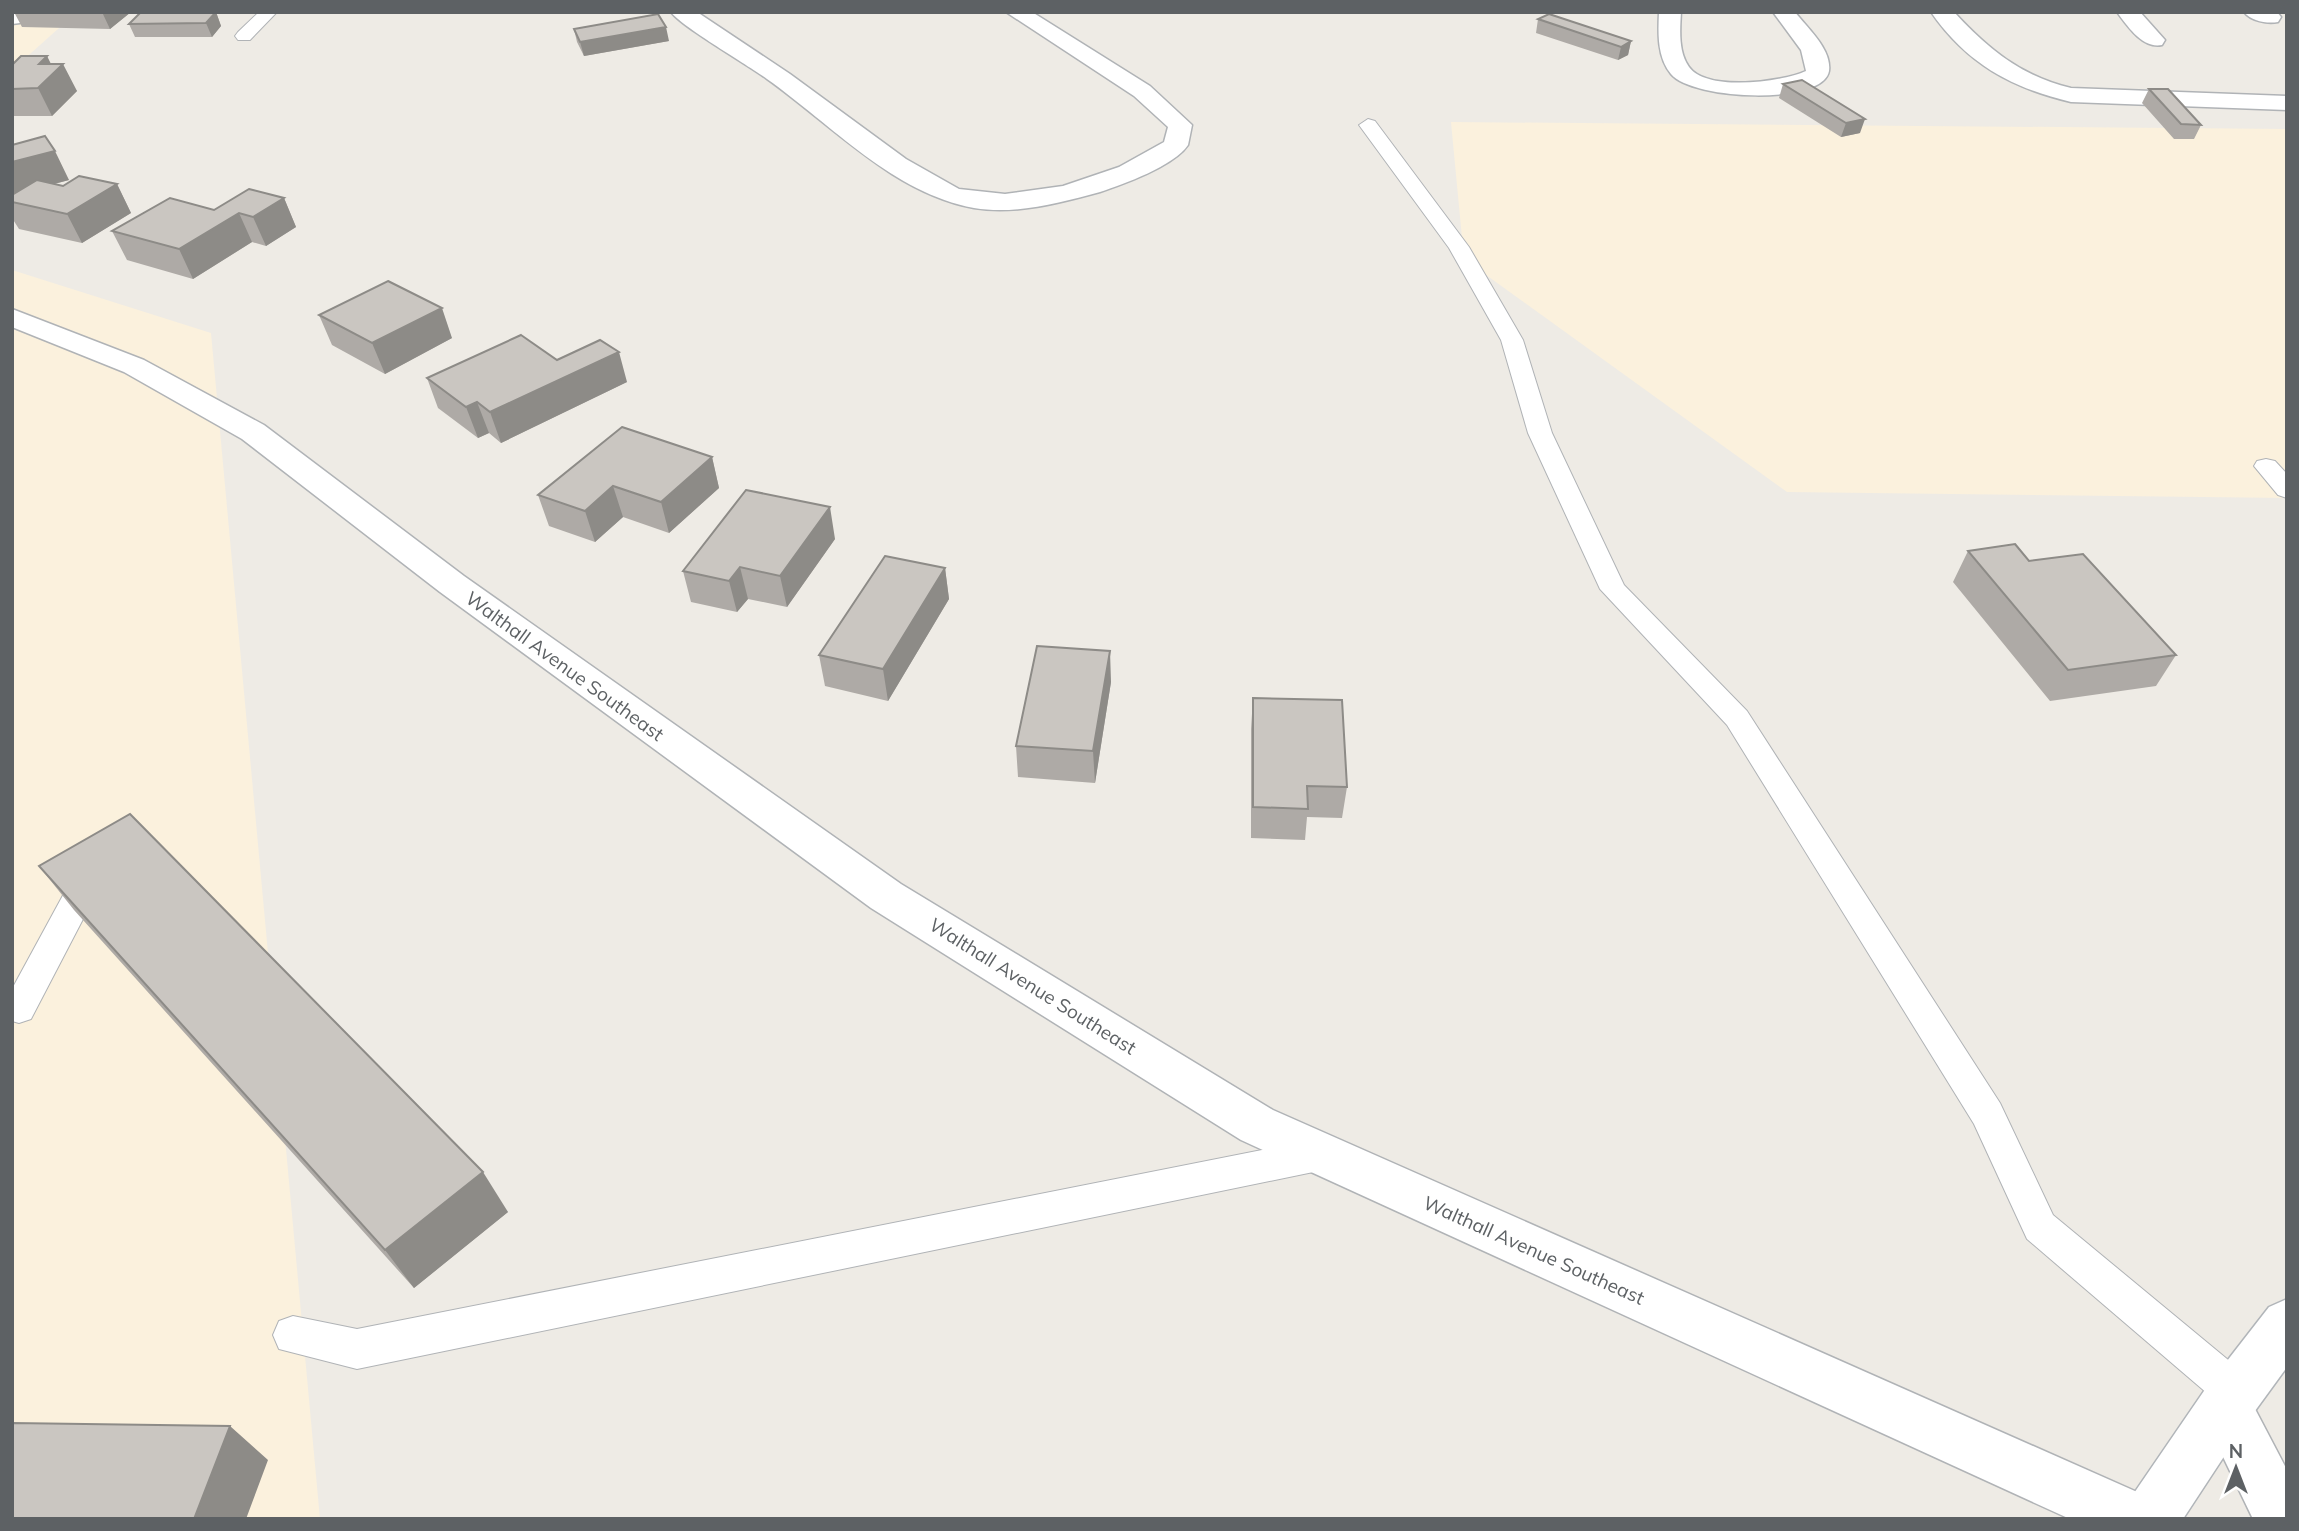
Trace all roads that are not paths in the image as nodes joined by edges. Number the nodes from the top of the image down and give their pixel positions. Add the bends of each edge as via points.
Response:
1 (21, 12) edge
2 (270, 12) edge
3 (682, 12) edge
4 (1017, 12) edge
5 (1670, 12) edge
6 (1784, 12) edge
7 (1942, 12) edge
8 (2128, 12) edge
9 (12, 18) edge
10 (244, 36) dead end
11 (2154, 40) dead end
12 (2287, 103) edge
13 (1368, 125) dead end
14 (12, 317) edge
15 (2266, 466) dead end
16 (2287, 489) edge
17 (96, 863) edge
18 (19, 1009) dead end
19 (1323, 1154) junction
20 (2287, 1324) edge
21 (293, 1335) dead end
22 (2231, 1399) junction
23 (2133, 1519) edge
24 (2150, 1519) edge
25 (2283, 1519) edge

1 - 9 street
2 - 10 lane
3 - 4 street via 760,61 865,141 953,195 993,201 1050,198 1153,162 1176,145 1180,125 1142,91
5 - 6 street via 1669,45 1680,72 1697,82 1752,90 1794,85 1817,75 1820,65 1814,51
7 - 12 street via 1988,59 2012,77 2041,89 2071,95
8 - 11 street
13 - 22 lane via 1459,247 1512,340 1540,433 1613,589 1737,718 1987,1114 2039,1227
14 - 19 street, Walthall Avenue Southeast via 134,366 253,432 452,584 886,896 1257,1125
15 - 16 lane
17 - 18 lane
19 - 21 lane via 357,1349
19 - 23 street, Walthall Avenue Southeast
20 - 22 street
22 - 24 street
22 - 25 street

